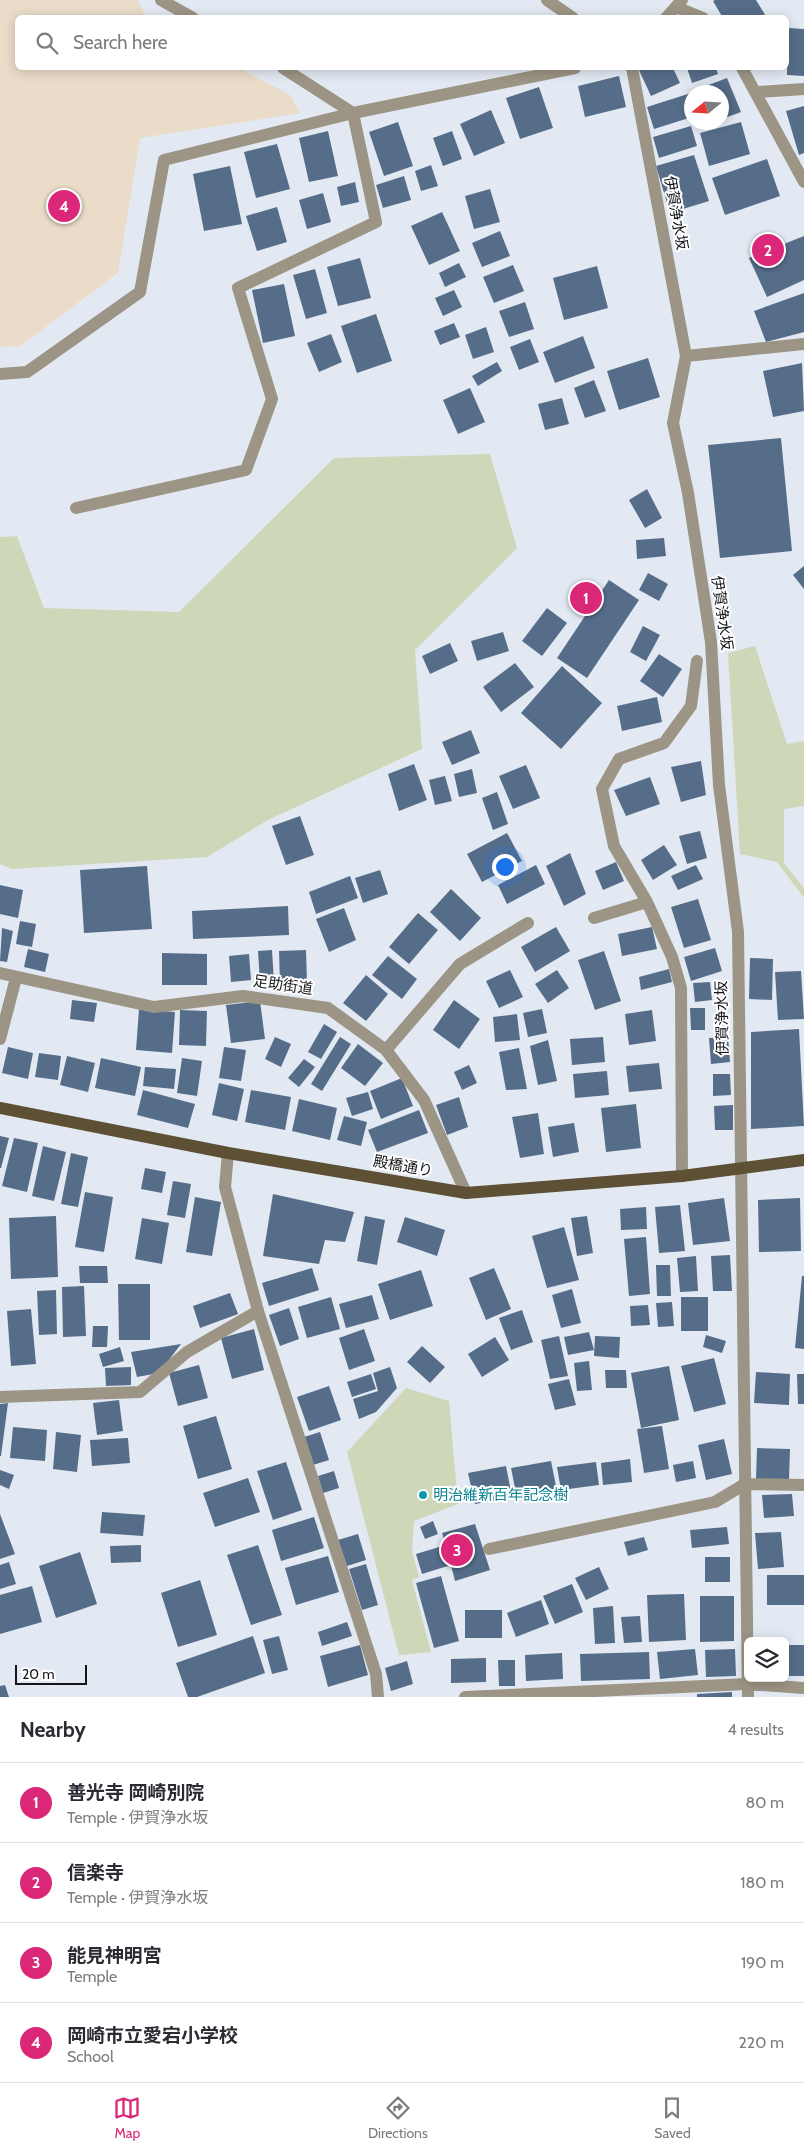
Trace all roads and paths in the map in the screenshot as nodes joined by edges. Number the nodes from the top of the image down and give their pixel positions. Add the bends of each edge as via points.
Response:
1 (161, 0) edge
2 (547, 0) edge
3 (679, 4) edge
4 (188, 15) edge
5 (569, 15) edge
6 (669, 15) edge
7 (698, 15) edge
8 (287, 70) edge
9 (565, 70) edge
10 (632, 70) edge
11 (743, 70) edge
12 (804, 90) edge
13 (757, 92) junction
14 (353, 113) junction
15 (804, 182) edge
16 (804, 344) edge
17 (686, 356) junction
18 (0, 374) edge
19 (76, 508) dead end
20 (697, 660) dead end
21 (647, 902) junction
22 (594, 918) dead end
23 (528, 923) dead end
24 (0, 973) edge
25 (16, 978) junction
26 (0, 1039) edge
27 (386, 1050) junction
28 (0, 1108) edge
29 (228, 1153) junction
30 (804, 1160) edge
31 (740, 1169) junction
32 (682, 1176) junction
33 (466, 1193) junction
34 (258, 1311) junction
35 (0, 1397) edge
36 (745, 1484) junction
37 (804, 1485) edge
38 (488, 1549) dead end
39 (747, 1684) junction
40 (804, 1688) edge
41 (498, 1696) edge
42 (378, 1697) edge
43 (465, 1697) edge
44 (748, 1697) edge

1 - 4 street
2 - 5 street
3 - 6 street
3 - 7 street
8 - 14 street
9 - 14 street
10 - 17 street, 伊賀浄水坂
11 - 13 street
12 - 13 street
13 - 15 street
14 - 18 street via 164,160 140,292 27,372
14 - 19 street via 376,222 238,288 272,399 246,470
16 - 17 street
17 - 31 street, 伊賀浄水坂 via 673,423 688,493 711,642 719,786 738,932
20 - 21 street via 690,706 664,743 619,759 602,789 614,846
21 - 22 street
21 - 32 street via 672,957 681,988
23 - 27 street via 460,964
24 - 25 street, 足助街道
25 - 26 street
25 - 27 street, 足助街道 via 154,1007 243,996 328,1008
27 - 33 street, 足助街道 via 424,1100
28 - 29 main road, 殿橋通り
29 - 33 main road, 殿橋通り
29 - 34 street via 225,1187
30 - 31 main road, 殿橋通り
31 - 32 main road, 殿橋通り
31 - 36 street, 伊賀浄水坂
32 - 33 main road, 殿橋通り
34 - 35 street via 188,1352 140,1392
34 - 42 street via 376,1674
36 - 37 street
36 - 38 street via 715,1502
36 - 39 street, 伊賀浄水坂
39 - 40 street
39 - 41 street
39 - 44 street, 伊賀浄水坂
41 - 43 street

